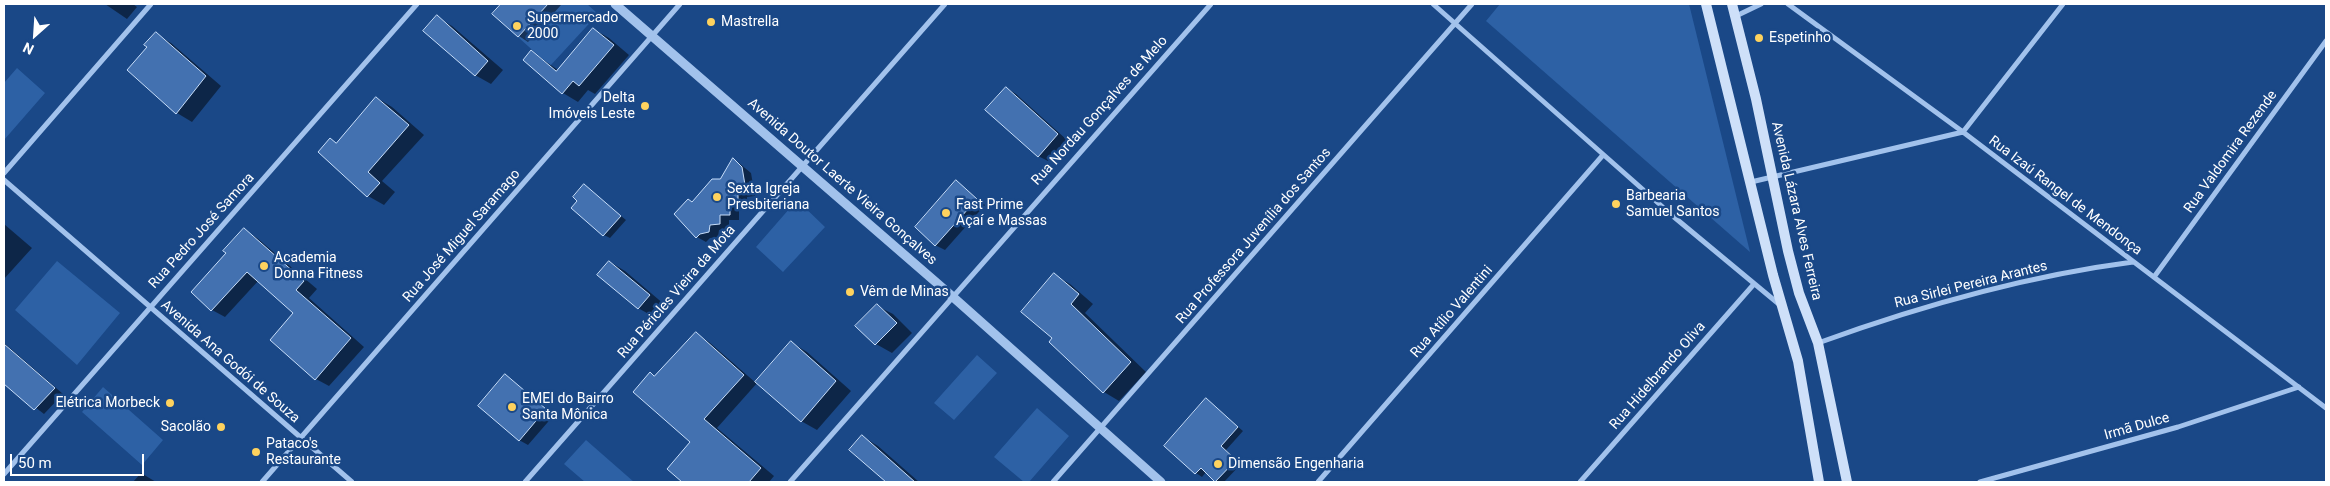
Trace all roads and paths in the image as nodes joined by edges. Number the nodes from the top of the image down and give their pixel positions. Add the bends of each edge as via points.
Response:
1 (151, 4) edge
2 (418, 4) edge
3 (615, 4) edge
4 (680, 4) edge
5 (945, 4) edge
6 (1211, 4) edge
7 (1433, 4) edge
8 (1472, 4) edge
9 (1706, 4) edge
10 (1732, 4) edge
11 (1761, 4) edge
12 (1788, 4) edge
13 (2063, 4) edge
14 (1736, 16) junction
15 (1455, 23) junction
16 (652, 36) junction
17 (2326, 41) edge
18 (1963, 132) junction
19 (1603, 155) junction
20 (802, 166) junction
21 (4, 173) edge
22 (1773, 177) junction
23 (4, 180) edge
24 (1751, 182) junction
25 (2133, 262) junction
26 (2154, 277) junction
27 (1754, 284) junction
28 (953, 297) junction
29 (149, 307) junction
30 (1782, 307) junction
31 (1818, 343) junction
32 (2299, 387) junction
33 (2326, 408) edge
34 (1099, 429) junction
35 (301, 438) junction
36 (4, 474) edge
37 (262, 482) edge
38 (352, 482) edge
39 (525, 482) edge
40 (790, 482) edge
41 (1053, 482) edge
42 (1161, 482) edge
43 (1318, 482) edge
44 (1580, 482) edge
45 (1819, 482) edge
46 (1847, 482) edge
47 (1980, 482) edge

1 - 21 street
2 - 29 street, Rua Pedro José Samora
3 - 16 street, Avenida Doutor Laerte Vieira Gonçalves
4 - 16 street, Rua José Miguel Saramago
5 - 20 street, Rua Péricles Vieira da Mota
6 - 28 street, Rua Nordau Gonçalves de Melo
7 - 15 street
8 - 15 street, Rua Professora Juvenília dos Santos
9 - 24 main road
10 - 14 main road, Avenida Lázara Alves Ferreira
11 - 14 street
12 - 18 street, Rua Izaú Rangel de Mendonça
13 - 18 street
14 - 22 main road, Avenida Lázara Alves Ferreira
15 - 19 street
15 - 34 street, Rua Professora Juvenília dos Santos
16 - 20 street, Avenida Doutor Laerte Vieira Gonçalves
16 - 35 street, Rua José Miguel Saramago
17 - 26 street, Rua Valdomira Rezende
18 - 22 street
18 - 25 street, Rua Izaú Rangel de Mendonça
19 - 27 street
19 - 43 street, Rua Atílio Valentini
20 - 28 street, Avenida Doutor Laerte Vieira Gonçalves
20 - 39 street, Rua Péricles Vieira da Mota
22 - 24 street
22 - 31 main road, Avenida Lázara Alves Ferreira via 1799,293
23 - 29 street, Avenida Ana Godói de Souza
24 - 30 main road
25 - 26 street, Rua Izaú Rangel de Mendonça
25 - 31 street, Rua Sirlei Pereira Arantes via 2089,268 1990,290 1901,314
26 - 32 street, Rua Izaú Rangel de Mendonça
27 - 30 street
27 - 44 street, Rua Hidelbrando Oliva
28 - 34 street, Avenida Doutor Laerte Vieira Gonçalves
28 - 40 street, Rua Nordau Gonçalves de Melo
29 - 35 street, Avenida Ana Godói de Souza
29 - 36 street, Rua Pedro José Samora
30 - 45 main road via 1798,361
31 - 46 main road, Avenida Lázara Alves Ferreira
32 - 33 street, Rua Izaú Rangel de Mendonça
32 - 47 street, Irmã Dulce via 2178,427
34 - 41 street, Rua Professora Juvenília dos Santos
34 - 42 street, Avenida Doutor Laerte Vieira Gonçalves
35 - 37 street, Rua José Miguel Saramago
35 - 38 street, Avenida Ana Godói de Souza

